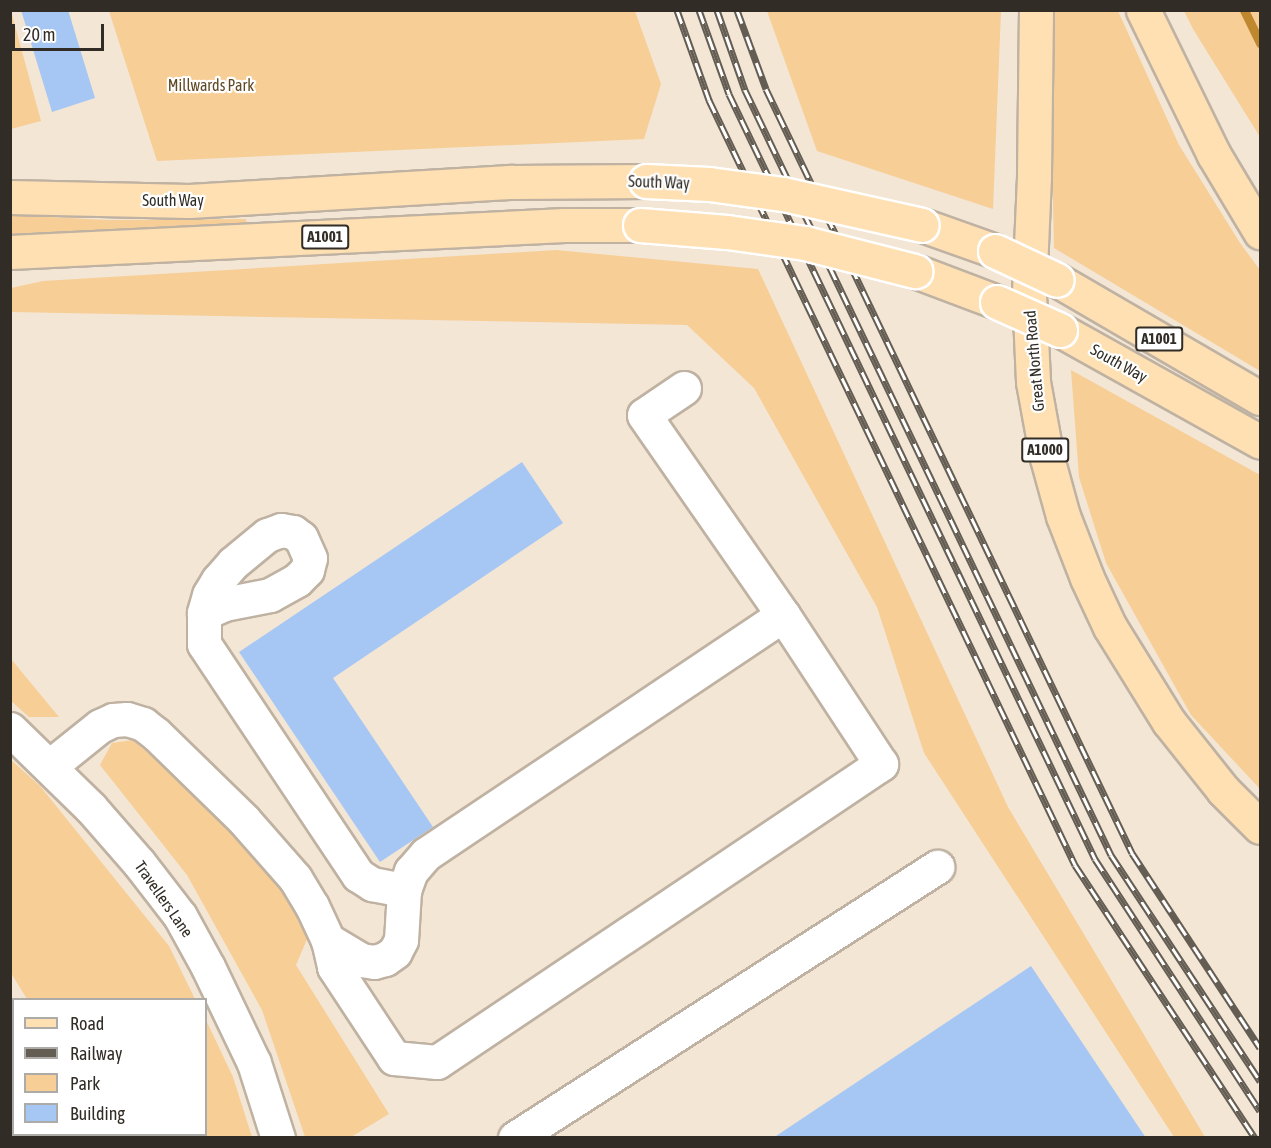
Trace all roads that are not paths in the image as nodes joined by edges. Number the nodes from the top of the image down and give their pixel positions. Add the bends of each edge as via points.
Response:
1 (1035, 10) edge
2 (1143, 10) edge
3 (10, 197) edge
4 (1260, 232) edge
5 (10, 252) edge
6 (684, 388) dead end
7 (1260, 398) edge
8 (1260, 441) edge
9 (204, 613) dead end
10 (783, 615) junction
11 (10, 729) edge
12 (50, 766) junction
13 (1260, 827) edge
14 (937, 867) dead end
15 (404, 890) junction
16 (328, 940) junction
17 (278, 1137) edge
18 (515, 1137) edge

1 - 13 main road, Great North Road / A1000 via 1029,292 1033,382 1047,459 1087,578 1110,627 1169,722 1223,790
2 - 4 main road via 1214,155
3 - 7 main road, South Way / A1001, bridge via 189,201 512,182 646,181 783,194 922,225 994,250 1057,280
5 - 8 main road, South Way / A1001, bridge via 564,225 640,225 805,243 915,271 997,302 1060,330
6 - 10 street via 644,415
9 - 15 street via 204,644 348,862 372,884
10 - 15 street via 434,848 411,871
10 - 16 street via 881,764 436,1062 394,1058 334,967
11 - 12 street, Travellers Lane
12 - 16 street via 106,723 127,719 143,724 274,852 312,906
12 - 17 street, Travellers Lane via 105,823 180,916 254,1063
14 - 18 street
15 - 16 street via 401,940 395,952 385,959 361,960

